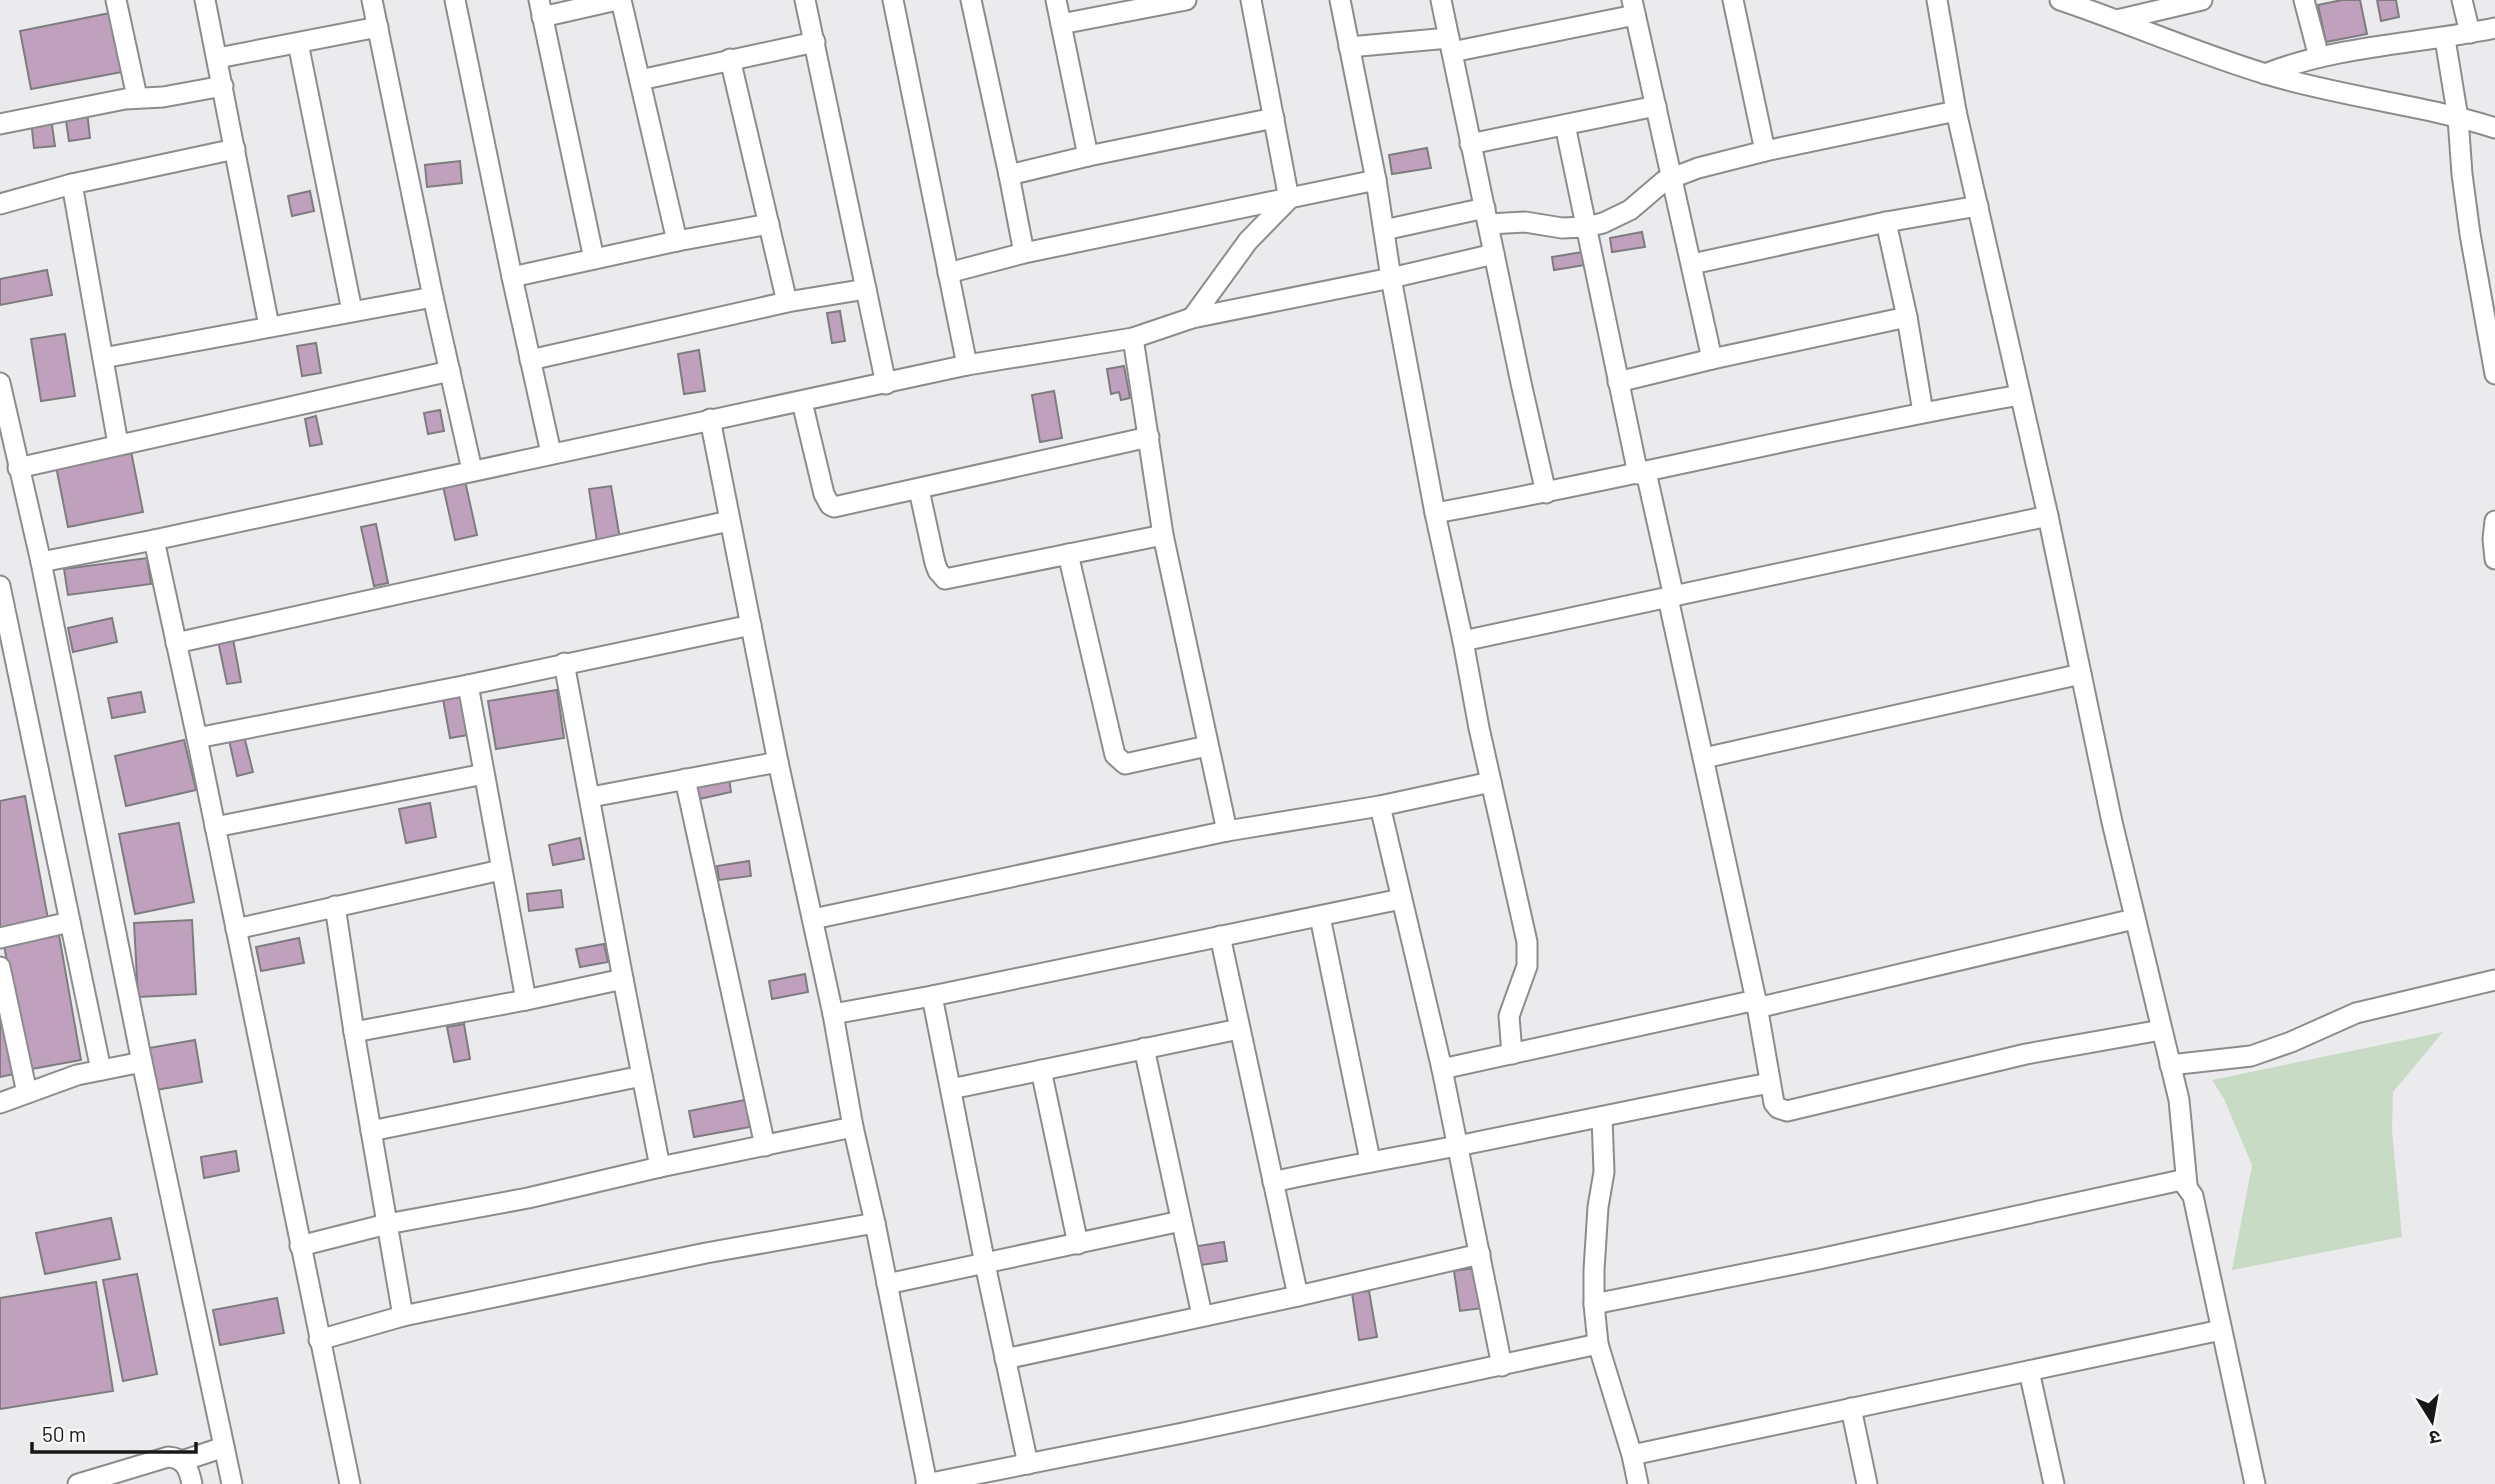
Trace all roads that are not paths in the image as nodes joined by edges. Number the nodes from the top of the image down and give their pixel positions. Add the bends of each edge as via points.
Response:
1 (116, 0) edge
2 (205, 0) edge
3 (372, 0) edge
4 (455, 0) edge
5 (619, 0) edge
6 (805, 0) edge
7 (892, 0) edge
8 (971, 0) edge
9 (1056, 0) edge
10 (1186, 0) edge
11 (1251, 0) edge
12 (1340, 0) edge
13 (1441, 0) edge
14 (1732, 0) edge
15 (1937, 0) edge
16 (2060, 0) edge
17 (2202, 0) edge
18 (2304, 0) edge
19 (2462, 0) edge
20 (541, 8) edge
21 (1634, 8) edge
22 (2117, 20) junction
23 (1061, 24) junction
24 (378, 27) junction
25 (2495, 28) edge
26 (2470, 33) junction
27 (2445, 39) junction
28 (815, 42) junction
29 (298, 43) junction
30 (1450, 45) junction
31 (1349, 47) junction
32 (2319, 57) junction
33 (218, 58) junction
34 (730, 59) junction
35 (2265, 74) junction
36 (640, 80) junction
37 (223, 86) junction
38 (136, 97) junction
39 (1656, 106) junction
40 (1956, 111) junction
41 (2495, 114) edge
42 (1274, 118) junction
43 (2477, 123) edge
44 (0, 124) edge
45 (1566, 125) junction
46 (1470, 144) junction
47 (235, 149) junction
48 (1765, 151) junction
49 (1088, 156) junction
50 (1009, 175) junction
51 (1672, 177) junction
52 (1376, 180) junction
53 (72, 184) junction
54 (1289, 199) junction
55 (0, 204) edge
56 (1978, 206) junction
57 (1486, 216) junction
58 (1886, 222) junction
59 (769, 224) junction
60 (1586, 227) junction
61 (1384, 230) junction
62 (677, 241) junction
63 (1024, 253) junction
64 (1494, 254) junction
65 (594, 259) junction
66 (1692, 264) junction
67 (948, 273) junction
68 (512, 277) junction
69 (1391, 278) junction
70 (866, 289) junction
71 (433, 297) junction
72 (787, 302) junction
73 (352, 311) junction
74 (1907, 317) junction
75 (1192, 318) junction
76 (269, 326) junction
77 (1133, 338) junction
78 (103, 358) junction
79 (1712, 359) junction
80 (530, 360) junction
81 (967, 365) junction
82 (2494, 369) edge
83 (450, 371) junction
84 (1618, 382) junction
85 (0, 383) edge
86 (886, 383) junction
87 (2020, 395) junction
88 (803, 402) junction
89 (1923, 412) junction
90 (710, 419) junction
91 (1149, 437) junction
92 (118, 444) junction
93 (551, 453) junction
94 (18, 468) junction
95 (472, 470) junction
96 (1642, 473) junction
97 (919, 490) junction
98 (1546, 493) junction
99 (1435, 513) junction
100 (2048, 516) junction
101 (729, 521) junction
102 (2495, 521) edge
103 (1163, 535) junction
104 (153, 540) junction
105 (1068, 554) junction
106 (2495, 559) edge
107 (41, 562) junction
108 (0, 586) edge
109 (1671, 598) junction
110 (751, 625) junction
111 (1463, 642) junction
112 (176, 643) junction
113 (565, 663) junction
114 (2081, 674) junction
115 (468, 685) junction
116 (197, 738) junction
117 (1207, 746) junction
118 (1704, 758) junction
119 (778, 762) junction
120 (484, 774) junction
121 (685, 779) junction
122 (1491, 782) junction
123 (591, 797) junction
124 (1380, 806) junction
125 (215, 827) junction
126 (1227, 831) junction
127 (501, 870) junction
128 (1401, 899) junction
129 (335, 906) junction
130 (1320, 917) junction
131 (813, 919) junction
132 (2134, 919) junction
133 (70, 922) junction
134 (236, 929) junction
135 (1220, 936) junction
136 (0, 938) edge
137 (0, 967) edge
138 (623, 979) junction
139 (2495, 980) edge
140 (932, 996) junction
141 (526, 1000) junction
142 (1756, 1004) junction
143 (833, 1014) junction
144 (1239, 1029) junction
145 (2161, 1030) junction
146 (354, 1032) junction
147 (1144, 1048) junction
148 (1512, 1054) junction
149 (142, 1062) junction
150 (2170, 1065) junction
151 (1442, 1069) junction
152 (100, 1070) junction
153 (1041, 1070) junction
154 (642, 1076) junction
155 (1769, 1083) junction
156 (951, 1089) junction
157 (27, 1093) junction
158 (0, 1103) edge
159 (1602, 1117) junction
160 (853, 1127) junction
161 (371, 1131) junction
162 (765, 1146) junction
163 (1458, 1146) junction
164 (1370, 1160) junction
165 (660, 1167) junction
166 (1273, 1182) junction
167 (2187, 1185) junction
168 (1181, 1221) junction
169 (875, 1223) junction
170 (387, 1224) junction
171 (1078, 1244) junction
172 (300, 1246) junction
173 (1480, 1254) junction
174 (985, 1264) junction
175 (887, 1284) junction
176 (1298, 1296) junction
177 (1594, 1304) junction
178 (1202, 1315) junction
179 (403, 1316) junction
180 (2221, 1330) junction
181 (319, 1339) junction
182 (1598, 1344) junction
183 (1005, 1359) junction
184 (1502, 1366) junction
185 (2029, 1371) junction
186 (1851, 1408) junction
187 (224, 1447) junction
188 (1632, 1455) junction
189 (182, 1461) junction
190 (1028, 1464) junction
191 (107, 1479) edge
192 (78, 1484) edge
193 (192, 1484) edge
194 (232, 1484) edge
195 (350, 1484) edge
196 (926, 1484) edge
197 (1638, 1484) edge
198 (1867, 1484) edge
199 (2054, 1484) edge
200 (2255, 1484) edge

1 - 38 street
2 - 33 street
3 - 24 street
4 - 68 street
5 - 20 street
5 - 36 street
6 - 28 street
7 - 67 street
8 - 50 street
9 - 23 street
10 - 23 street
11 - 42 street
12 - 31 street
13 - 30 street
14 - 48 street
15 - 40 street
16 - 22 street
17 - 22 street
18 - 32 street
19 - 26 street
20 - 65 street
21 - 30 street
21 - 39 street
22 - 35 street
23 - 49 street
24 - 29 street
24 - 71 street
25 - 26 street
26 - 27 street
27 - 32 street via 2392,43
27 - 43 street
28 - 34 street
28 - 70 street
29 - 33 street
29 - 73 street
30 - 31 street
30 - 46 street
31 - 52 street
32 - 35 street
33 - 37 street
34 - 36 street
34 - 59 street
35 - 43 street
36 - 62 street
37 - 38 street
37 - 47 street
38 - 44 street
39 - 45 street
39 - 51 street
40 - 48 street
40 - 56 street
41 - 43 street
42 - 49 street
42 - 54 street
43 - 82 street via 2462,174
45 - 46 street
45 - 60 street
46 - 57 street
47 - 53 street
47 - 76 street
48 - 51 street
49 - 50 street
50 - 63 street
51 - 60 street via 1630,210
51 - 66 street
52 - 54 street
52 - 61 street
53 - 55 street
53 - 78 street
54 - 63 street
54 - 75 street via 1248,241
56 - 58 street
56 - 87 street
57 - 60 street via 1562,228
57 - 61 street
57 - 64 street
58 - 66 street
58 - 74 street
59 - 62 street
59 - 72 street
60 - 84 street
61 - 69 street
62 - 65 street
63 - 67 street
64 - 69 street
64 - 98 street
65 - 68 street
66 - 79 street
67 - 81 street
68 - 80 street
69 - 75 street
69 - 99 street
70 - 72 street
70 - 86 street
71 - 73 street
71 - 83 street
72 - 80 street
73 - 76 street
74 - 79 street
74 - 89 street
75 - 77 street
76 - 78 street
77 - 81 street
77 - 91 street
78 - 92 street
79 - 84 street
80 - 93 street
81 - 86 street
83 - 92 street
83 - 95 street
84 - 96 street
85 - 94 street
86 - 88 street
87 - 89 street
87 - 100 street
88 - 90 street
88 - 97 street via 830,505 841,507
89 - 96 street
90 - 93 street
90 - 101 street
91 - 97 street
91 - 103 street
92 - 94 street
93 - 95 street
94 - 107 street
95 - 104 street
96 - 98 street
96 - 109 street
97 - 105 street via 935,563 945,579
98 - 99 street
99 - 111 street
100 - 109 street
100 - 114 street
101 - 110 street
101 - 112 street
102 - 106 street
103 - 105 street
103 - 117 street
104 - 107 street
104 - 112 street
105 - 117 street via 1115,755 1125,764
107 - 149 street
108 - 133 street
109 - 111 street
109 - 118 street
110 - 113 street
110 - 119 street
111 - 122 street
112 - 116 street
113 - 115 street
113 - 123 street
114 - 118 street
114 - 132 street
115 - 116 street
115 - 120 street
116 - 125 street
117 - 126 street
118 - 142 street
119 - 121 street
119 - 131 street
120 - 125 street
120 - 127 street
121 - 123 street
121 - 162 street
122 - 124 street
122 - 148 street via 1527,942 1527,966 1509,1016
123 - 138 street
124 - 126 street
124 - 128 street
125 - 134 street
126 - 131 street
127 - 129 street
127 - 141 street
128 - 130 street
128 - 151 street
129 - 134 street
129 - 146 street
130 - 135 street
130 - 164 street
131 - 143 street
132 - 142 street
132 - 145 street
133 - 136 street
133 - 152 street
134 - 172 street
135 - 140 street
135 - 144 street
137 - 157 street
138 - 141 street
138 - 154 street
139 - 150 street via 2356,1013 2251,1056
140 - 143 street
140 - 156 street
141 - 146 street
142 - 148 street
142 - 155 street
143 - 160 street
144 - 147 street
144 - 166 street
145 - 150 street
145 - 155 street via 2026,1054 1787,1111 1777,1108
146 - 161 street
147 - 153 street
147 - 168 street
148 - 151 street
149 - 152 street
149 - 187 street
150 - 167 street via 2179,1100
151 - 163 street
152 - 157 street
153 - 156 street
153 - 171 street
154 - 161 street
154 - 165 street
155 - 159 street
156 - 174 street
157 - 158 street
159 - 163 street
159 - 177 street via 1604,1172
160 - 162 street
160 - 169 street
161 - 170 street
162 - 165 street
163 - 164 street
163 - 173 street
164 - 166 street
165 - 170 street
166 - 176 street
167 - 177 street via 2177,1181
167 - 180 street
168 - 171 street
168 - 178 street
169 - 175 street
169 - 179 street
170 - 172 street
170 - 179 street
171 - 174 street
172 - 181 street
173 - 176 street
173 - 184 street
174 - 175 street
174 - 183 street
175 - 196 street
176 - 178 street
177 - 182 street
178 - 183 street
179 - 181 street
180 - 185 street
180 - 200 street
181 - 195 street
182 - 184 street
182 - 188 street
183 - 190 street
184 - 190 street
185 - 186 street
185 - 199 street
186 - 188 street
186 - 198 street
187 - 189 street
187 - 194 street
188 - 197 street
189 - 191 street via 168,1457
189 - 193 street
190 - 196 street
191 - 192 street

